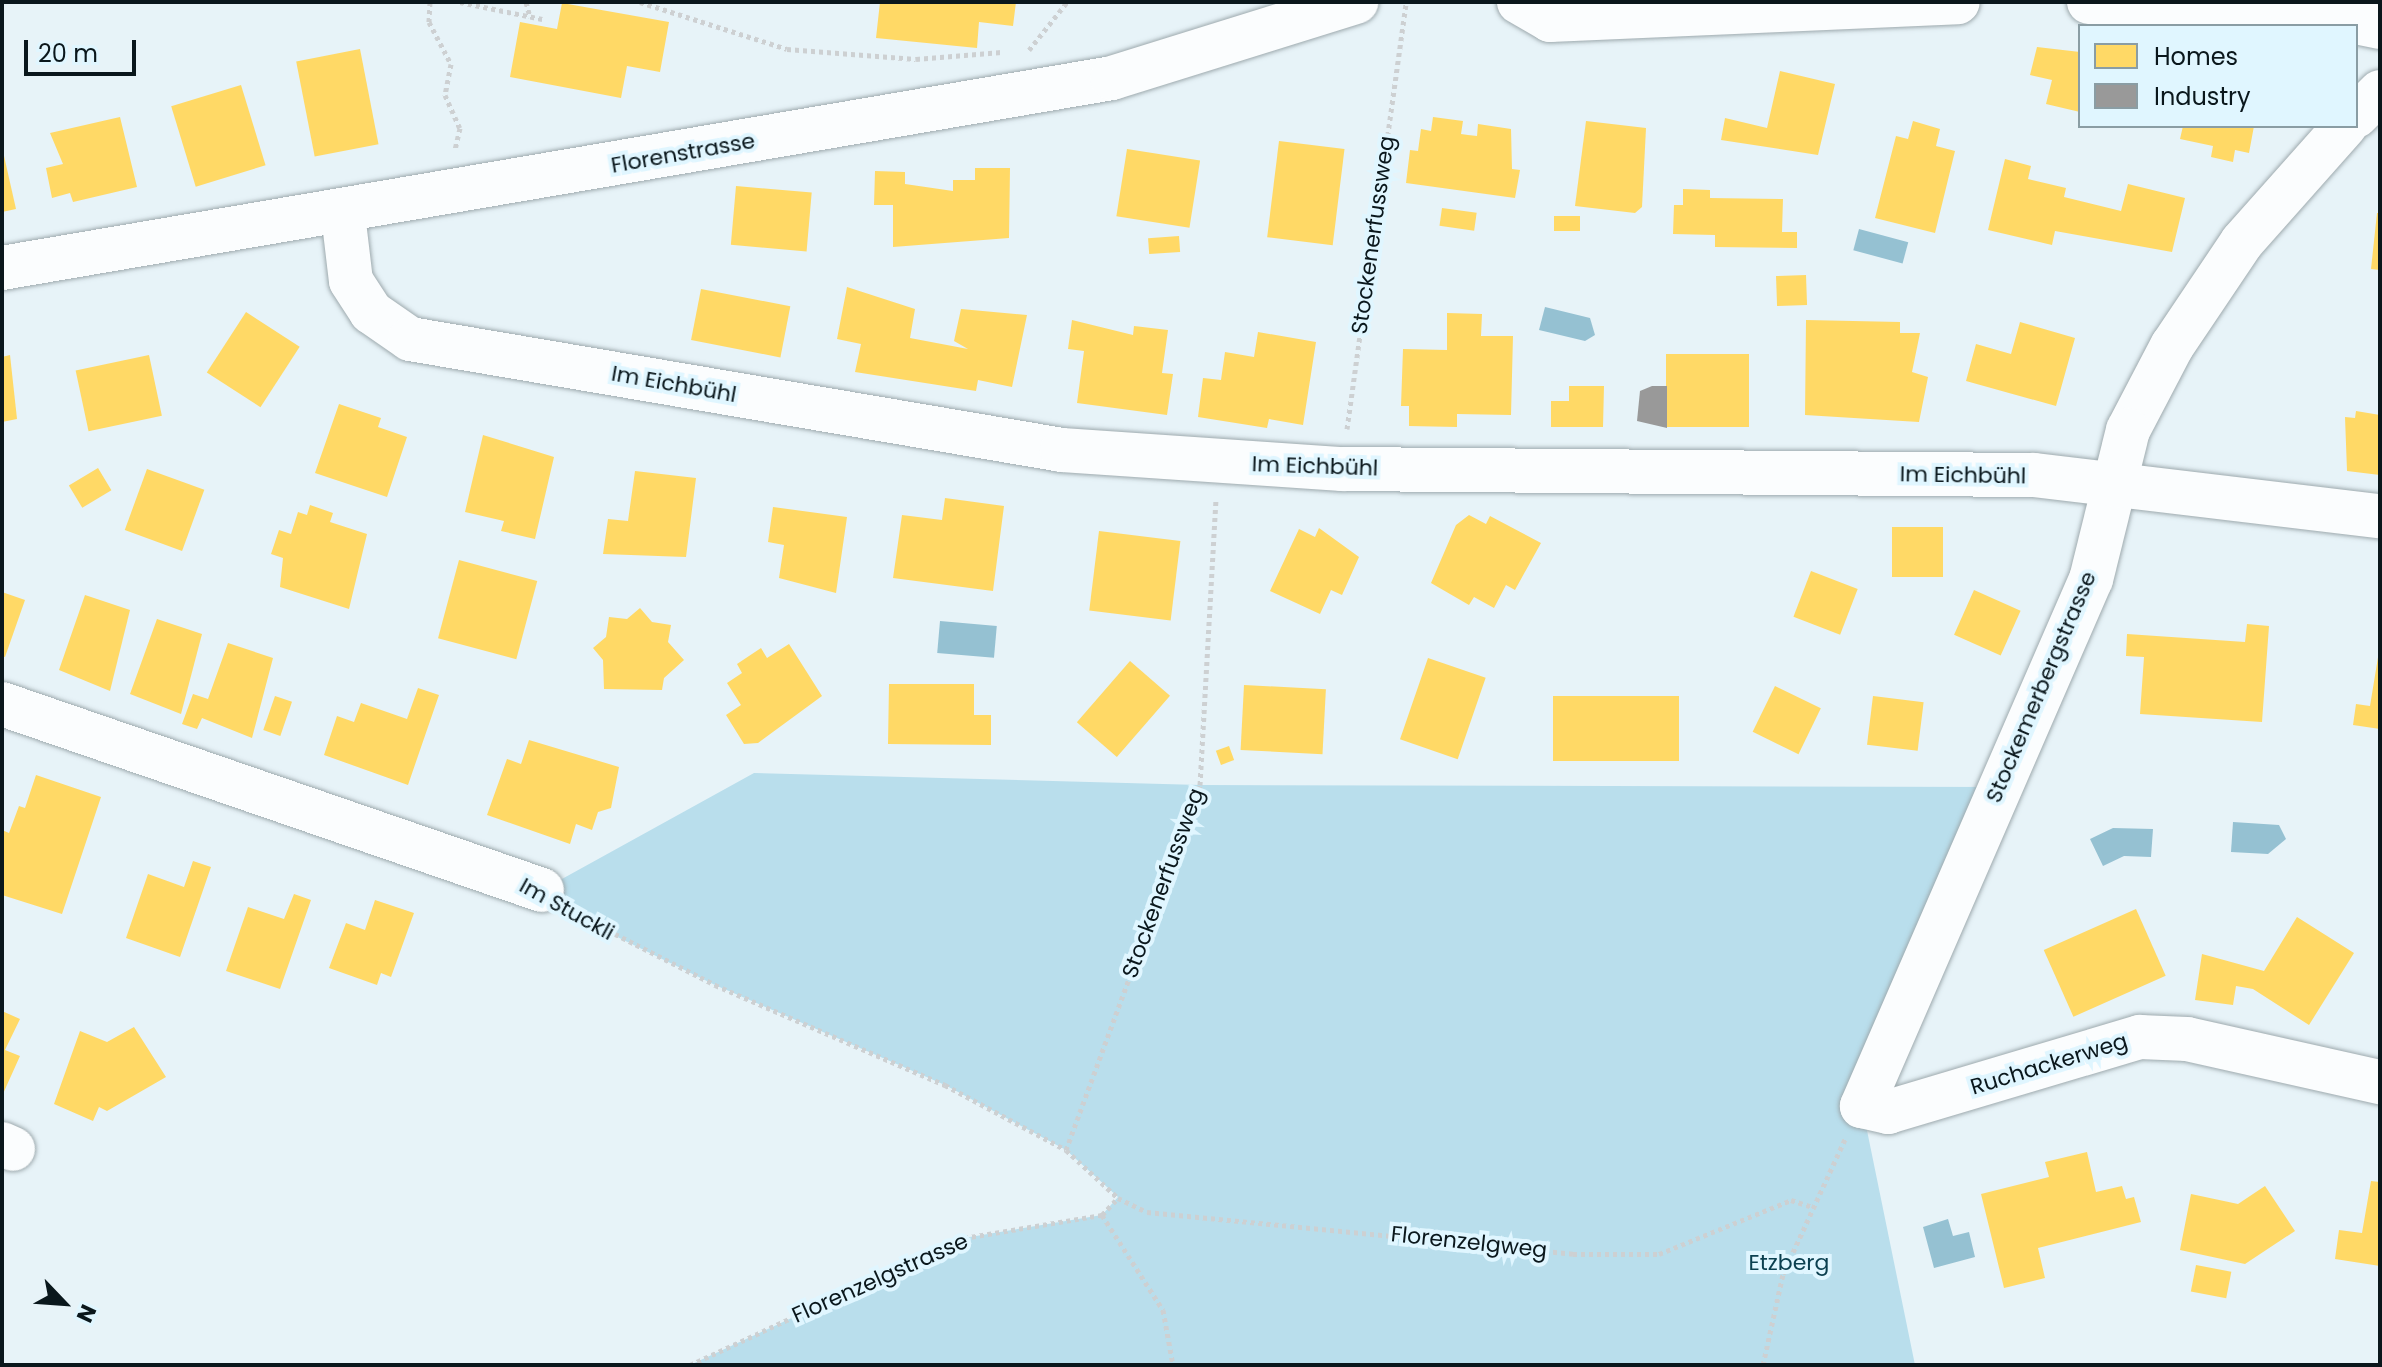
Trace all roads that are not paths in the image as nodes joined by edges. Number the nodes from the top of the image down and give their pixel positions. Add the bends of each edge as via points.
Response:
1 (1356, 2) edge
2 (1519, 2) edge
3 (1958, 2) edge
4 (2089, 2) edge
5 (2380, 27) edge
6 (2380, 92) edge
7 (2358, 114) edge
8 (2343, 128) edge
9 (343, 214) junction
10 (2, 268) edge
11 (2114, 479) junction
12 (2380, 516) edge
13 (2, 704) edge
14 (542, 890) road end
15 (2380, 1082) edge
16 (1862, 1106) joint

1 - 9 street, Florenstrasse via 1112,78
2 - 3 street via 1550,20
4 - 5 street via 2321,15
6 - 7 street
8 - 11 street, Stockemerbergstrasse via 2242,242 2172,346 2128,430
9 - 10 street, Florenstrasse
9 - 11 street, Im Eichbühl via 351,281 371,312 410,339 1062,450 1342,469
11 - 12 street, Im Eichbühl
11 - 16 street, Stockemerbergstrasse via 2091,579
13 - 14 street, Im Stuckli
15 - 16 street, Ruchackerweg via 2187,1039 2140,1037 1888,1112

